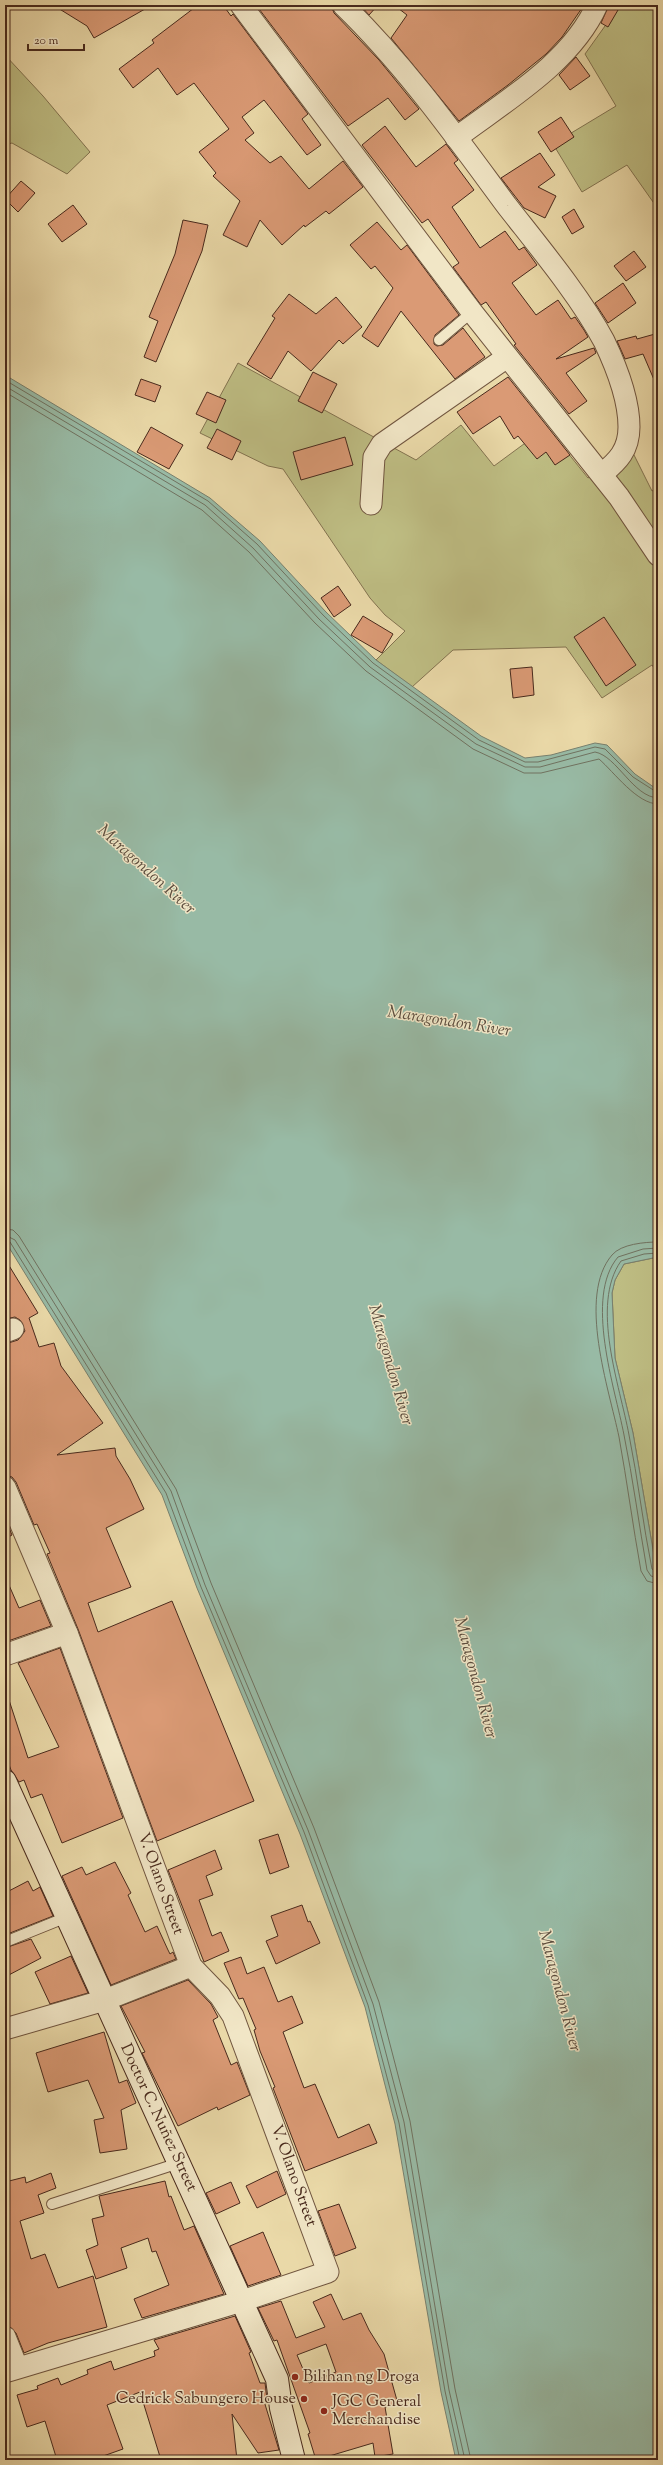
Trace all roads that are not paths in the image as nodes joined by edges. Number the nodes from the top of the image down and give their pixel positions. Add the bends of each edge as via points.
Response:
1 (241, 5) edge
2 (343, 5) edge
3 (597, 5) edge
4 (456, 138) junction
5 (472, 312) junction
6 (439, 340) dead end
7 (507, 357) junction
8 (602, 474) junction
9 (371, 504) dead end
10 (658, 555) edge
11 (5, 1487) edge
12 (67, 1633) junction
13 (5, 1655) edge
14 (5, 1781) edge
15 (67, 1917) junction
16 (5, 1942) edge
17 (191, 1966) junction
18 (104, 2000) junction
19 (5, 2029) edge
20 (179, 2163) junction
21 (52, 2204) dead end
22 (242, 2301) junction
23 (5, 2337) edge
24 (11, 2369) edge
25 (292, 2455) edge

1 - 5 street
2 - 4 street via 403,71
3 - 4 street via 587,23 556,60
4 - 8 street via 555,268 603,340 626,405 629,427 623,456
5 - 6 lane
5 - 7 street
7 - 8 street
7 - 9 street via 382,444 374,457
8 - 10 street
11 - 12 street, V. Olano Street
12 - 13 street
12 - 17 street, V. Olano Street
14 - 15 main road, Doctor C. Nuñez Street
15 - 16 lane
15 - 18 main road, Doctor C. Nuñez Street
17 - 18 street
17 - 22 street, V. Olano Street via 220,1996 233,2016 328,2272
18 - 19 street
18 - 20 main road, Doctor C. Nuñez Street
20 - 21 lane
20 - 22 main road, Doctor C. Nuñez Street
22 - 24 street
22 - 25 main road, Doctor C. Nuñez Street via 277,2380
23 - 24 street

